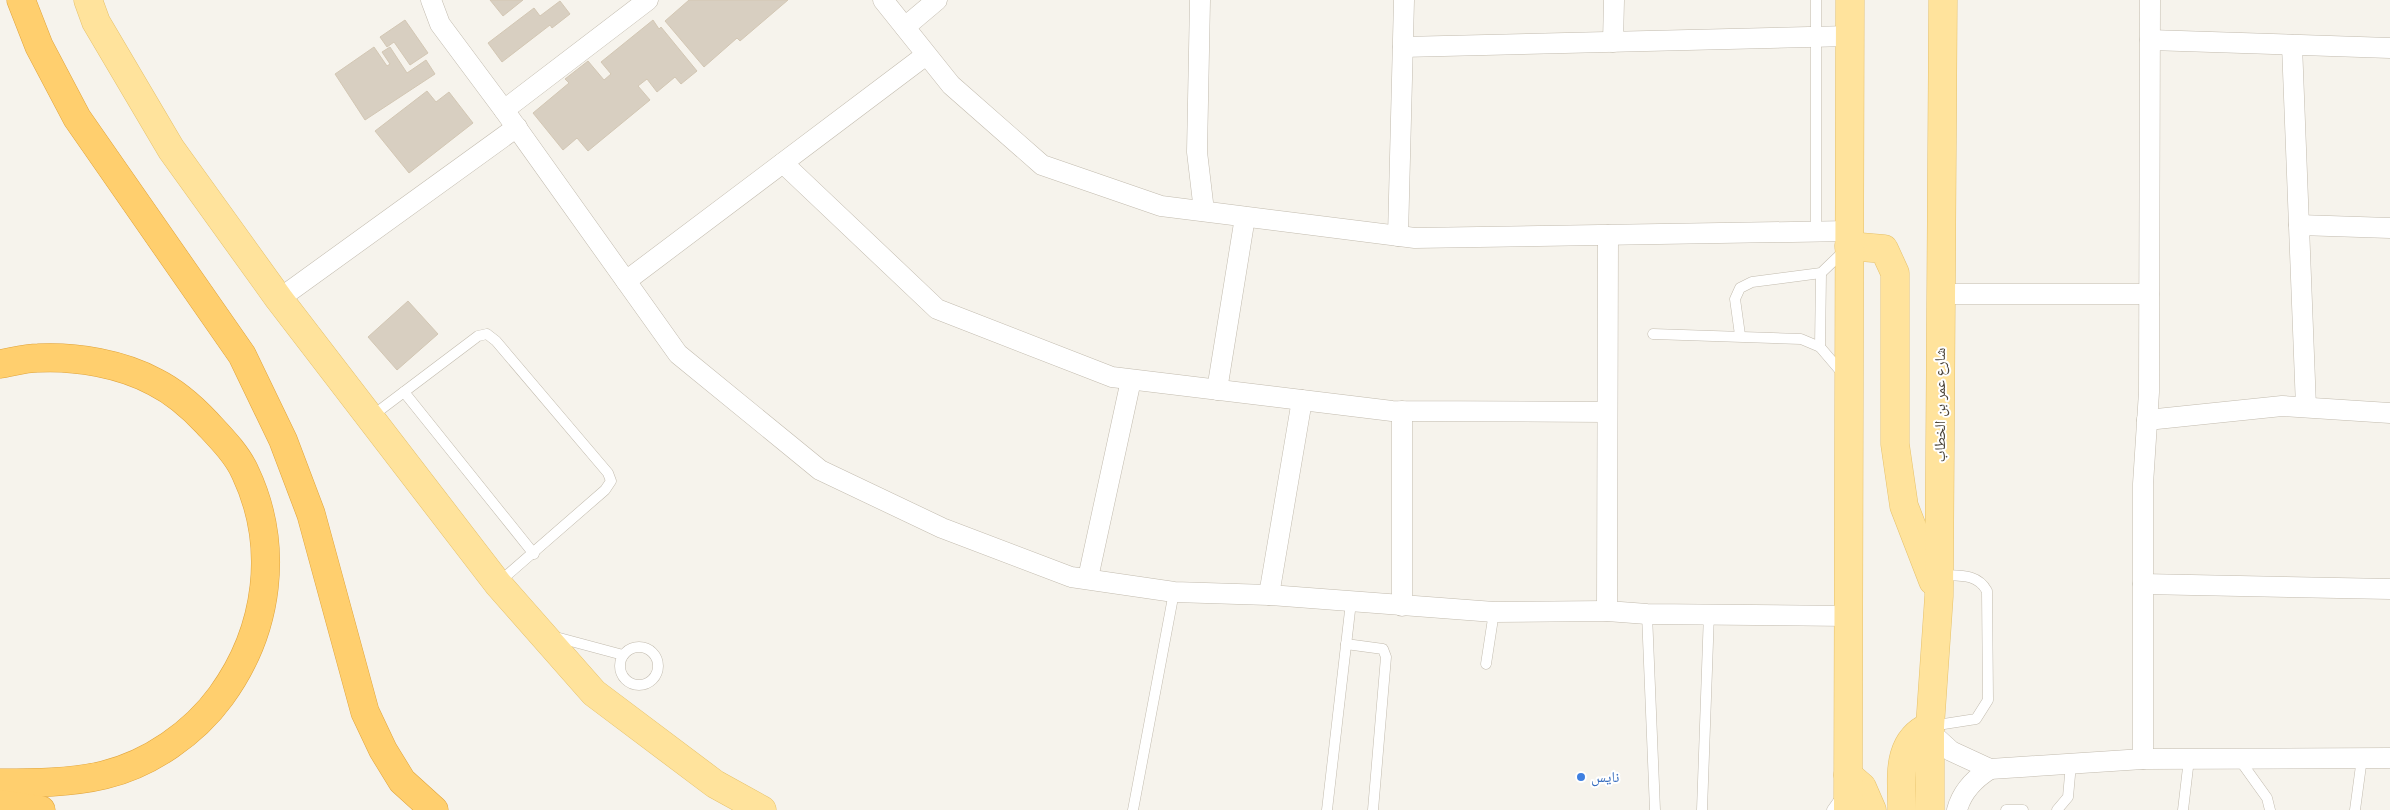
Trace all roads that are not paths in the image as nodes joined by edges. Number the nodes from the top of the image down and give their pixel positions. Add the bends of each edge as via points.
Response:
1 (21, 0) edge
2 (88, 0) edge
3 (431, 0) edge
4 (648, 0) edge
5 (883, 0) edge
6 (937, 0) edge
7 (1200, 0) edge
8 (1404, 0) edge
9 (1614, 0) edge
10 (1816, 0) edge
11 (1850, 0) edge
12 (1943, 0) edge
13 (2150, 0) edge
14 (905, 27) junction
15 (1850, 36) junction
16 (1816, 37) junction
17 (2150, 40) junction
18 (1613, 42) junction
19 (2292, 44) junction
20 (1403, 47) junction
21 (2390, 48) edge
22 (926, 54) junction
23 (504, 110) junction
24 (517, 127) junction
25 (783, 163) junction
26 (1204, 211) junction
27 (1245, 217) junction
28 (2299, 225) junction
29 (2390, 228) edge
30 (1816, 231) junction
31 (1608, 235) junction
32 (1398, 236) junction
33 (1849, 238) junction
34 (1822, 272) junction
35 (626, 282) junction
36 (1941, 294) junction
37 (2149, 294) junction
38 (279, 299) junction
39 (1654, 334) dead end
40 (1740, 335) junction
41 (1820, 347) junction
42 (0, 364) edge
43 (1131, 380) junction
44 (1849, 380) junction
45 (1217, 390) junction
46 (404, 392) junction
47 (1302, 400) junction
48 (2306, 407) junction
49 (1402, 411) junction
50 (1608, 412) junction
51 (2390, 413) edge
52 (370, 417) junction
53 (2147, 420) junction
54 (534, 554) junction
55 (1088, 578) junction
56 (498, 584) junction
57 (2143, 584) junction
58 (1939, 586) junction
59 (2390, 589) edge
60 (1174, 592) junction
61 (1269, 595) junction
62 (1351, 602) junction
63 (1402, 606) junction
64 (1607, 611) junction
65 (1494, 612) junction
66 (1709, 613) junction
67 (1648, 614) junction
68 (1848, 616) junction
69 (539, 632) junction
70 (1346, 644) junction
71 (623, 655) dead end
72 (1486, 664) dead end
73 (1930, 729) junction
74 (2362, 758) junction
75 (2390, 758) edge
76 (2143, 759) junction
77 (2188, 759) junction
78 (2239, 759) junction
79 (2071, 764) junction
80 (1990, 769) junction
81 (0, 783) edge
82 (1848, 790) edge
83 (0, 804) edge
84 (42, 810) edge
85 (434, 810) edge
86 (762, 810) edge
87 (1134, 810) edge
88 (1327, 810) edge
89 (1373, 810) edge
90 (1656, 810) edge
91 (1702, 810) edge
92 (1832, 810) edge
93 (1872, 810) edge
94 (1902, 810) edge
95 (1930, 810) edge
96 (1957, 810) edge
97 (2006, 810) edge
98 (2023, 810) edge
99 (2057, 810) edge
100 (2183, 810) edge
101 (2270, 810) edge
102 (2354, 810) edge

1 - 85 highway via 39,46 77,118 242,355 283,440 311,514 365,712 402,781
2 - 38 main road via 96,22 170,149
3 - 23 street via 440,24
4 - 23 street
5 - 14 street
6 - 14 street
7 - 26 street via 1197,152
8 - 20 street
9 - 18 street
10 - 16 lane
11 - 15 main road
12 - 36 main road, شارع عمر بن الخطاب
13 - 17 street
14 - 22 street
15 - 16 street
15 - 33 main road
16 - 18 street
16 - 30 lane
17 - 19 street
17 - 37 street
18 - 20 street
19 - 21 street
19 - 28 street
20 - 32 street
22 - 25 street
22 - 26 street via 951,85 1042,165 1160,206
23 - 24 street
24 - 35 street
24 - 38 street
25 - 35 street
25 - 43 street via 937,309 1112,377
26 - 27 street
27 - 32 street
27 - 45 street
28 - 29 street
28 - 48 street
30 - 31 street
30 - 33 street
31 - 32 street
31 - 50 street
33 - 34 lane
33 - 44 main road
33 - 58 main road via 1884,249 1895,273 1895,444 1904,506
34 - 40 lane via 1752,282 1740,288 1735,299
34 - 41 lane
35 - 55 street via 678,354 820,470 942,528 1071,577
36 - 37 street
36 - 58 main road, شارع عمر بن الخطاب
37 - 53 street
38 - 52 main road
39 - 40 lane
40 - 41 lane via 1801,339
41 - 44 lane
42 - 81 highway via 38,358 82,361 122,369 155,382 189,404 244,470 258,507 265,540 266,581 259,620 232,680 207,715 173,743 142,760 105,774 56,782
43 - 45 street
43 - 55 street
44 - 68 main road
45 - 47 street
46 - 52 lane
46 - 54 lane
46 - 54 lane via 478,336 487,334 608,473 611,482 605,490
47 - 49 street
47 - 61 street
48 - 51 street
48 - 53 street via 2282,406
49 - 50 street
49 - 63 street
50 - 64 street
52 - 56 main road
53 - 57 street
54 - 56 lane
55 - 60 street
56 - 69 main road
57 - 59 street
57 - 76 street
58 - 73 main road, شارع عمر بن الخطاب
58 - 73 lane via 1970,576 1982,581 1987,591 1988,700 1976,719
60 - 61 street
60 - 87 lane
61 - 62 street
62 - 63 street
62 - 70 lane
63 - 65 street
64 - 65 street
64 - 67 street
65 - 72 lane
66 - 67 street
66 - 68 street
66 - 91 lane
67 - 90 lane
68 - 82 main road
69 - 71 lane
69 - 86 main road via 594,693 715,784
70 - 88 lane
70 - 89 lane via 1383,649 1386,657
73 - 80 street via 1951,750
73 - 94 main road via 1922,730 1909,742 1902,758
73 - 95 main road, شارع عمر بن الخطاب
74 - 75 street
74 - 78 street
74 - 102 lane
76 - 77 street
76 - 79 street
77 - 78 street
77 - 100 lane
78 - 101 lane via 2266,798
79 - 80 street
79 - 99 lane via 2068,797
80 - 96 street via 1971,783
82 - 92 lane
82 - 93 main road via 1862,787
83 - 84 highway
97 - 98 lane

